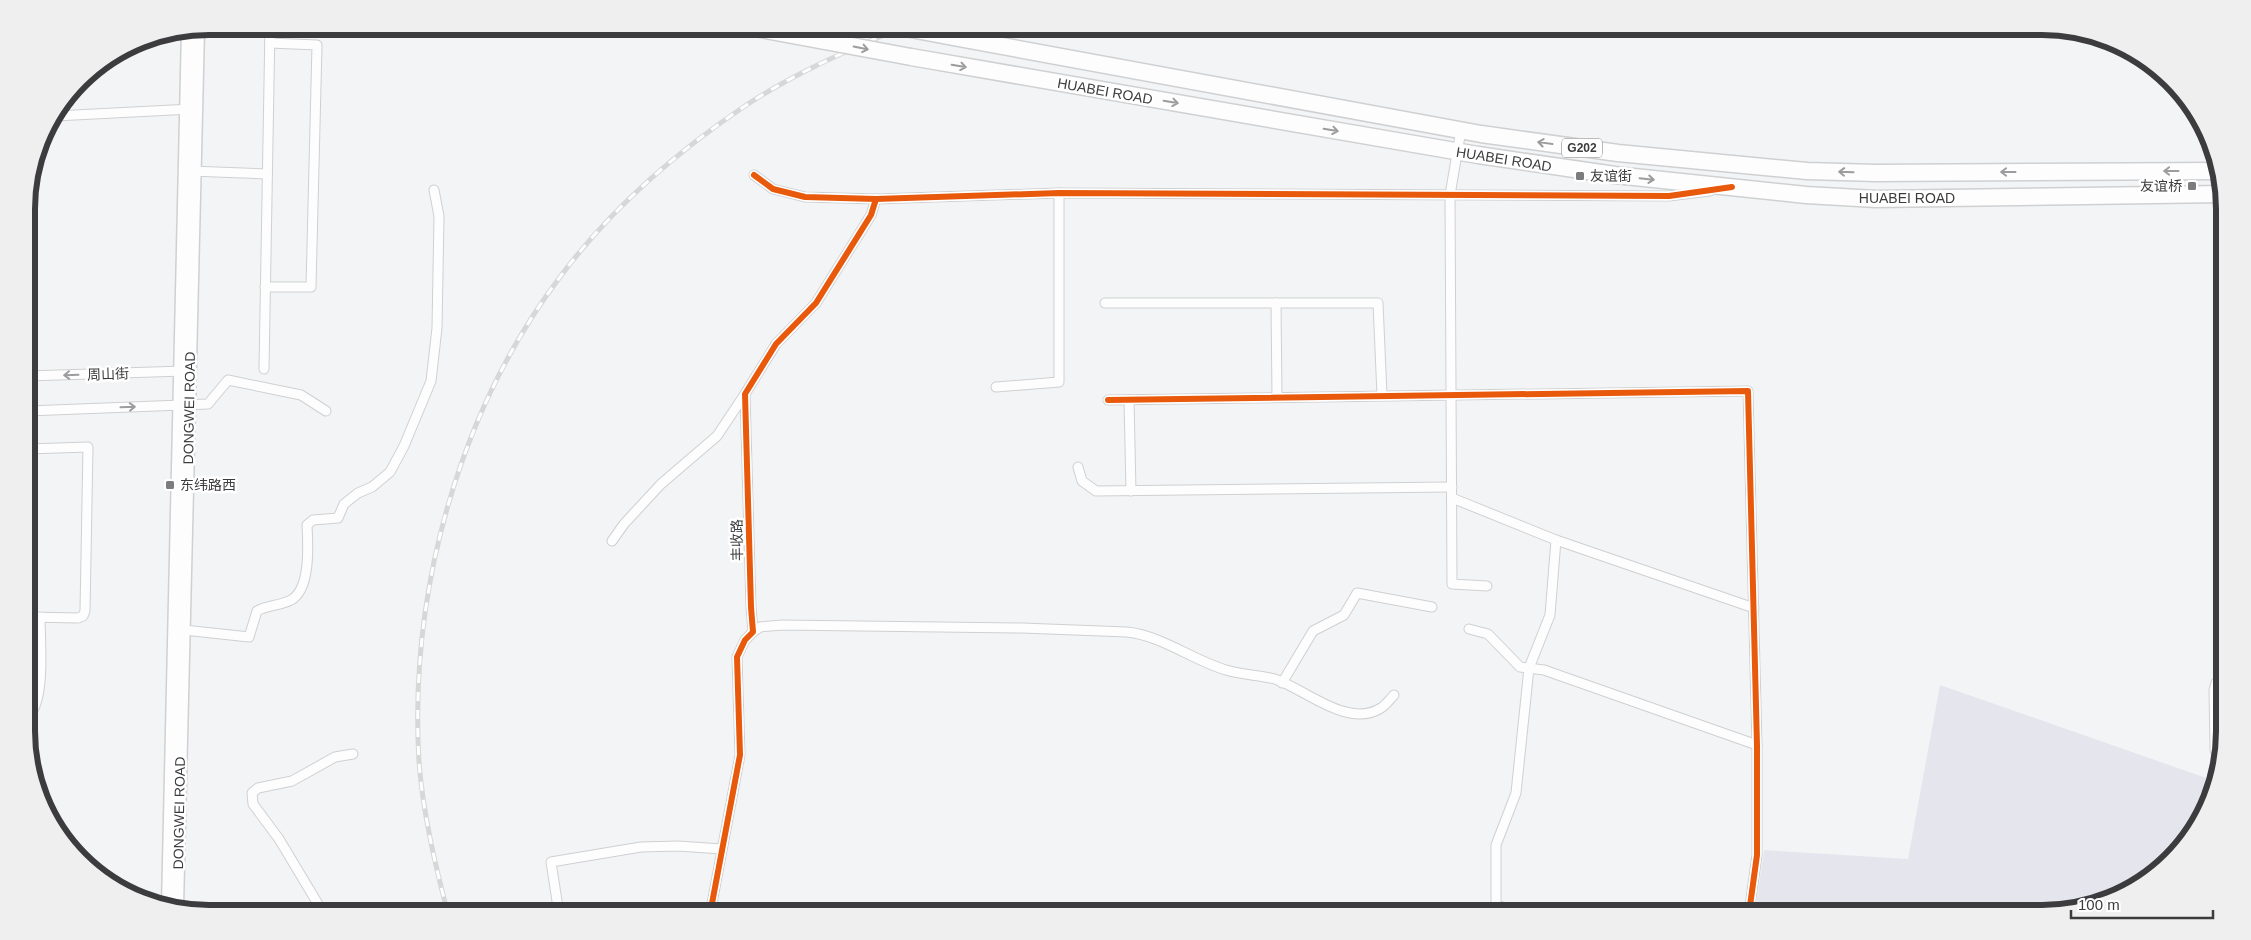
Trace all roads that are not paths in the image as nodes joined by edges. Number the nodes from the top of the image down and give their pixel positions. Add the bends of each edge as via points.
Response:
1 (270, 35) edge
2 (792, 35) edge
3 (942, 35) edge
4 (188, 36) edge
5 (197, 36) edge
6 (270, 42) junction
7 (191, 109) junction
8 (62, 116) edge
9 (1461, 130) junction
10 (1457, 152) junction
11 (189, 171) junction
12 (2212, 171) edge
13 (267, 174) junction
14 (754, 175) dead end
15 (1732, 187) junction
16 (434, 190) dead end
17 (1059, 193) junction
18 (2215, 194) edge
19 (1450, 195) junction
20 (876, 199) junction
21 (265, 287) junction
22 (1105, 303) dead end
23 (1276, 303) junction
24 (264, 369) dead end
25 (185, 371) junction
26 (35, 376) edge
27 (996, 387) dead end
28 (746, 394) junction
29 (1451, 394) junction
30 (1382, 395) junction
31 (1277, 397) junction
32 (1108, 400) dead end
33 (1129, 400) junction
34 (184, 406) junction
35 (35, 411) edge
36 (326, 411) dead end
37 (35, 449) edge
38 (1078, 467) dead end
39 (1452, 487) junction
40 (1131, 491) junction
41 (1452, 498) junction
42 (1556, 540) junction
43 (612, 541) dead end
44 (1487, 586) dead end
45 (1432, 606) dead end
46 (1754, 608) junction
47 (35, 617) edge
48 (40, 617) junction
49 (1469, 629) dead end
50 (184, 630) junction
51 (753, 632) junction
52 (1529, 668) junction
53 (1282, 683) junction
54 (2216, 683) edge
55 (1394, 695) dead end
56 (35, 707) edge
57 (1757, 745) junction
58 (2215, 750) edge
59 (353, 754) dead end
60 (722, 849) junction
61 (168, 900) edge
62 (177, 902) edge
63 (319, 905) edge
64 (558, 905) edge
65 (712, 905) edge
66 (1496, 905) edge
67 (1750, 905) edge

1 - 6 street
2 -> 10 highway, HUABEI ROAD / G202, bridge
3 - 9 highway, HUABEI ROAD / G202, bridge
4 - 7 main road, DONGWEI ROAD
5 - 7 main road, DONGWEI ROAD
6 - 13 street
6 - 21 street via 317,45 311,287
7 - 8 street
7 - 11 main road, DONGWEI ROAD
9 - 10 street
12 -> 9 highway, HUABEI ROAD / G202 via 1807,171 1618,154
10 -> 15 highway, HUABEI ROAD / G202 via 1614,175
10 - 19 street
11 - 13 street
11 - 25 main road, DONGWEI ROAD
13 - 21 street
14 - 20 street via 773,189 806,197
15 - 18 highway, HUABEI ROAD / G202 via 1876,199
15 - 19 street via 1669,196
16 - 50 street via 439,216 437,328 432,381 390,472 372,488 358,492 344,504 338,518 313,520 307,525 309,555 300,590 291,600 257,611 249,637
17 - 19 street
17 - 20 street
17 - 27 street via 1059,382
19 - 29 street
20 - 28 street via 871,215 816,303 776,344
21 - 24 street
22 - 23 street
23 - 30 street via 1378,303
23 - 31 street
25 -> 26 street, 周山街
25 - 34 main road, DONGWEI ROAD
28 - 43 street via 717,436 661,484
28 - 51 street, 丰收路
29 - 30 street
29 - 39 street
29 - 46 street via 1748,391
30 - 31 street
31 - 33 street
32 - 33 street
33 - 40 street
35 -> 34 street
34 - 36 street via 208,404 228,380 301,396
34 - 50 main road, DONGWEI ROAD
34 - 61 main road, DONGWEI ROAD
37 - 48 street via 88,447 85,611 78,618
38 - 40 street via 1082,481 1096,491
39 - 40 street
39 - 41 street
41 - 42 street
41 - 44 street via 1452,584
42 - 46 street
42 - 52 street via 1550,615
45 - 53 street via 1357,593 1344,615 1313,631
46 - 57 street
47 - 48 street
48 - 56 street via 39,698
49 - 52 street via 1488,634 1520,667
50 - 62 main road, DONGWEI ROAD
51 - 53 street via 760,627 782,624 1127,632 1144,634 1226,670
51 - 60 street via 745,640 737,658 740,755
52 - 57 street via 1544,670
52 - 66 street via 1516,793 1496,845
53 - 55 street via 1333,708 1357,714 1381,708
54 - 58 street
57 - 67 street via 1757,855
59 - 63 street via 335,757 292,781 258,788 252,793 253,804 279,839
60 - 64 street via 641,847 551,862
60 - 65 street

